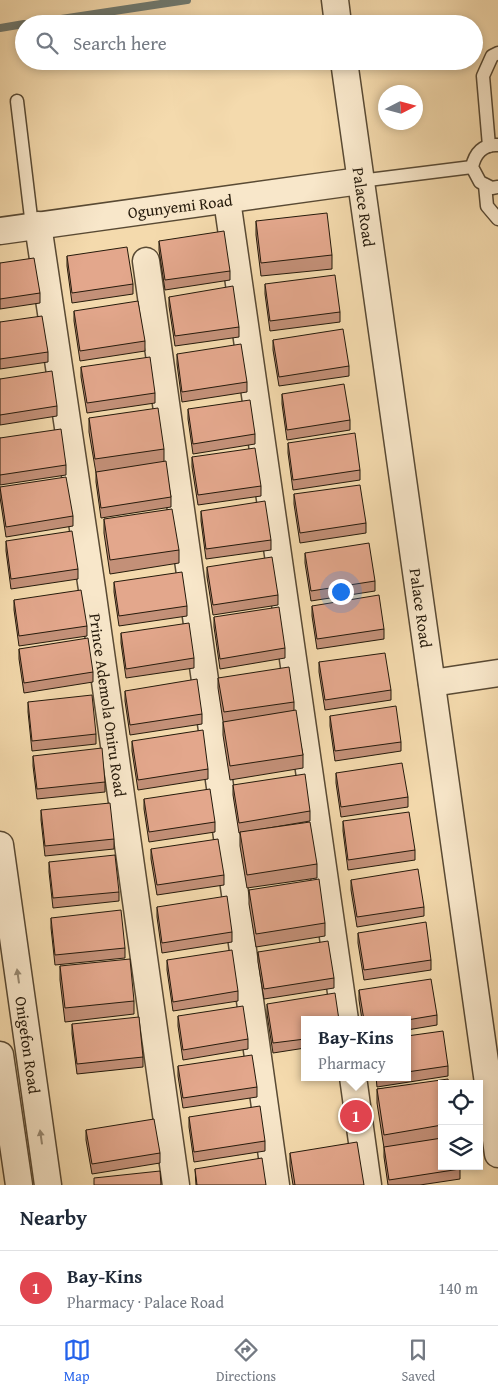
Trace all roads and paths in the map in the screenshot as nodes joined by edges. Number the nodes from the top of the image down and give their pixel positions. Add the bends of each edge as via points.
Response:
1 (335, 0) edge
2 (337, 15) edge
3 (498, 54) edge
4 (345, 70) edge
5 (17, 102) dead end
6 (493, 145) edge
7 (472, 167) junction
8 (360, 181) junction
9 (484, 186) junction
10 (498, 187) edge
11 (227, 200) junction
12 (498, 219) edge
13 (35, 225) junction
14 (0, 231) edge
15 (146, 261) dead end
16 (498, 673) edge
17 (432, 683) junction
18 (0, 845) edge
19 (344, 1016) edge
20 (489, 1031) edge
21 (0, 1056) edge
22 (354, 1081) edge
23 (37, 1110) junction
24 (4, 1116) edge
25 (498, 1154) edge
26 (19, 1185) edge
27 (48, 1185) edge
28 (176, 1185) edge
29 (276, 1185) edge
30 (368, 1185) edge

1 - 2 street
3 - 6 lane via 492,56 483,76
4 - 8 street, Palace Road
5 - 13 lane
6 - 7 lane via 477,153
7 - 8 lane
7 - 9 lane
8 - 11 street, Ogunyemi Road
8 - 17 street, Palace Road
9 - 10 lane
9 - 12 lane via 487,206
11 - 13 street, Ogunyemi Road
11 - 19 street
13 - 14 street, Ogunyemi Road
13 - 28 street, Prince Ademola Oniru Road via 91,579
15 - 29 street
16 - 17 street
17 - 20 street, Palace Road
23 -> 18 street, Onigefon Road
20 - 25 street, Palace Road
21 - 24 street, Onigefon Road
22 - 30 street
23 - 24 street
27 -> 23 street, Onigefon Road
24 - 26 street, Onigefon Road

